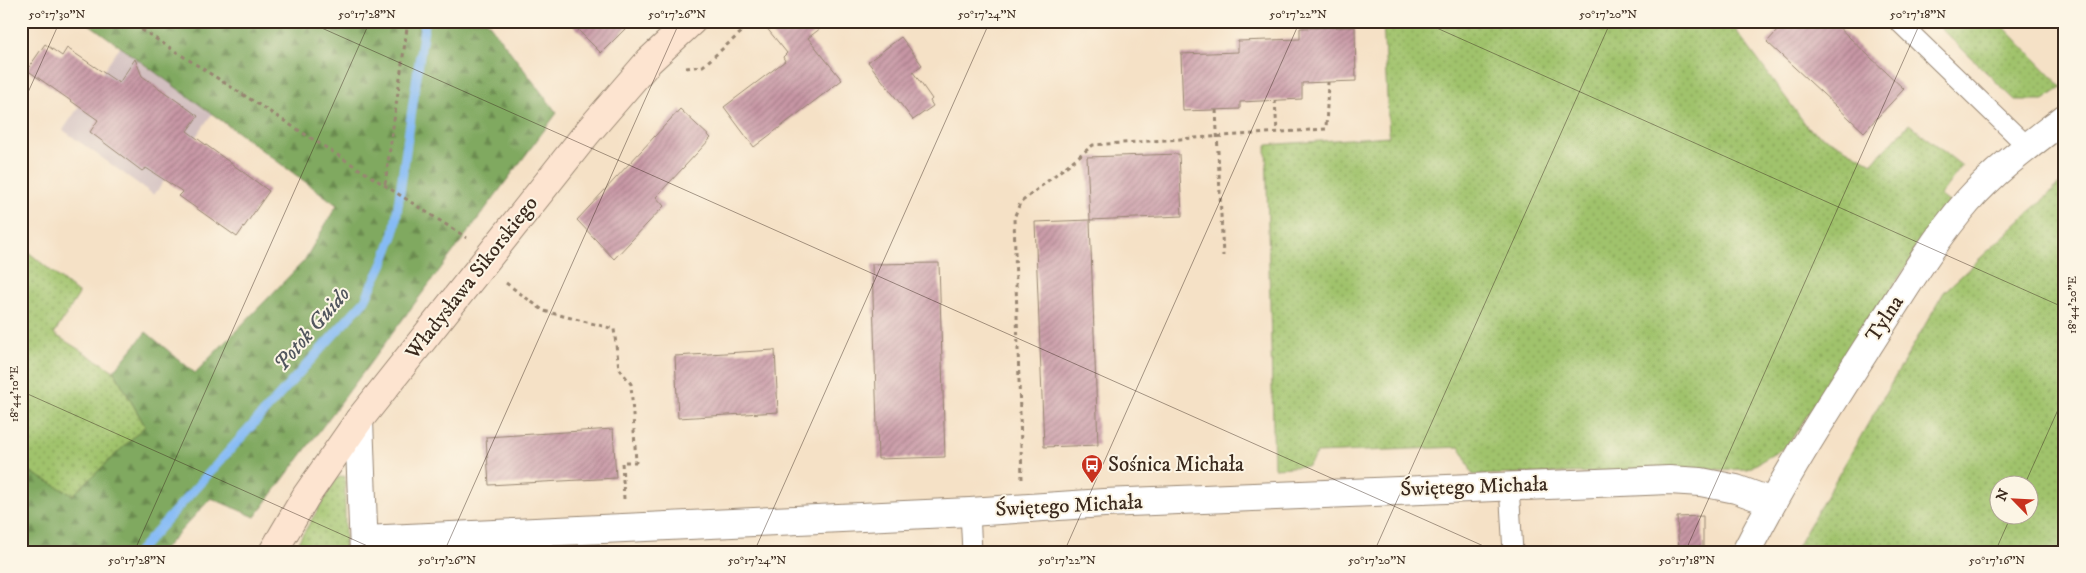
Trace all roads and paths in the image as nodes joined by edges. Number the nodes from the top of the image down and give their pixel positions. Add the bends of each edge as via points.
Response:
1 (128, 21) edge
2 (408, 21) edge
3 (692, 21) edge
4 (1898, 21) edge
5 (1328, 82) dead end
6 (1276, 100) dead end
7 (1216, 110) dead end
8 (2065, 118) edge
9 (1277, 132) junction
10 (1217, 136) junction
11 (2028, 147) junction
12 (385, 184) junction
13 (471, 241) dead end
14 (1223, 256) dead end
15 (500, 278) dead end
16 (359, 420) junction
17 (1509, 486) junction
18 (1023, 488) dead end
19 (1772, 502) junction
20 (624, 503) dead end
21 (970, 512) junction
22 (364, 546) edge
23 (273, 552) edge
24 (972, 552) edge
25 (1513, 552) edge
26 (1746, 552) edge

1 - 12 path
2 - 12 path
3 - 16 street, Władysława Sikorskiego via 649,61 587,133
4 - 11 lane
5 - 9 path via 1326,129
6 - 9 path
7 - 10 path
8 - 11 street, Tylna
9 - 10 path
10 - 14 path
10 - 18 path via 1092,145 1020,203 1014,218
11 - 19 street, Tylna via 1989,179 1943,232 1795,460
12 - 13 path
15 - 20 path via 544,311 614,329 619,368 631,384 636,462 622,462
16 - 22 street, Świętego Michała
16 - 23 street, Władysława Sikorskiego via 306,496
17 - 19 street, Świętego Michała via 1669,480 1736,488
17 - 21 street, Świętego Michała via 1104,503
17 - 25 lane
19 - 26 street, Tylna
21 - 22 street, Świętego Michała
21 - 24 lane

